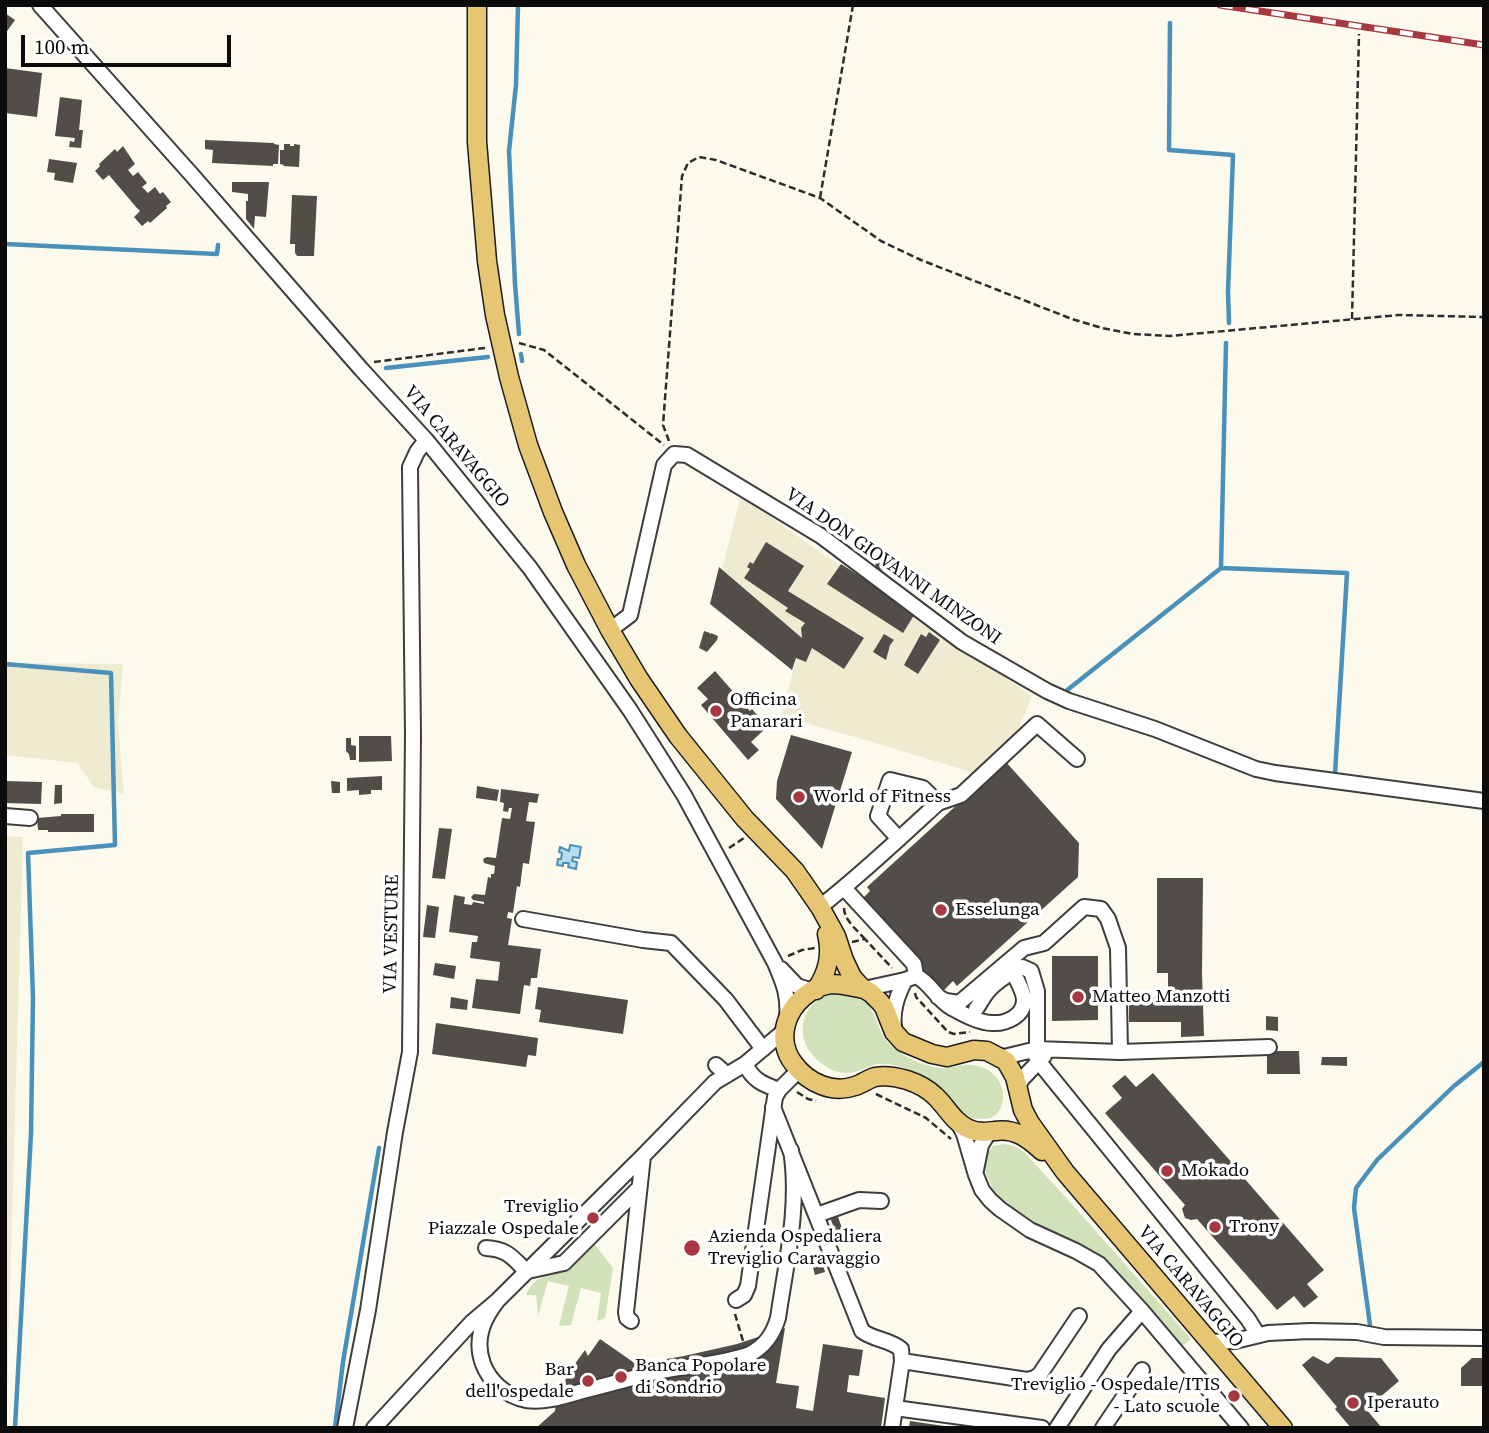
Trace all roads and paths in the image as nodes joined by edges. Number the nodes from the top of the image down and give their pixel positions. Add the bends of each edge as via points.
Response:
1 (40, 5) edge
2 (477, 5) edge
3 (853, 5) edge
4 (1359, 34) dead end
5 (820, 198) junction
6 (1484, 317) edge
7 (1352, 319) junction
8 (516, 342) dead end
9 (488, 348) dead end
10 (373, 363) dead end
11 (426, 440) junction
12 (674, 454) junction
13 (610, 630) junction
14 (1077, 759) dead end
15 (1484, 801) edge
16 (937, 803) junction
17 (5, 816) edge
18 (30, 818) dead end
19 (756, 831) junction
20 (899, 839) junction
21 (718, 856) junction
22 (840, 892) junction
23 (821, 909) junction
24 (523, 919) dead end
25 (864, 939) dead end
26 (775, 963) junction
27 (910, 978) junction
28 (864, 989) junction
29 (814, 990) junction
30 (943, 1002) junction
31 (975, 1009) junction
32 (786, 1025) junction
33 (897, 1035) junction
34 (1269, 1047) dead end
35 (763, 1049) junction
36 (1040, 1052) junction
37 (1120, 1052) junction
38 (995, 1054) junction
39 (745, 1064) junction
40 (799, 1070) junction
41 (779, 1090) junction
42 (1019, 1091) junction
43 (774, 1107) junction
44 (958, 1122) junction
45 (993, 1131) junction
46 (792, 1150) junction
47 (643, 1156) junction
48 (1065, 1172) junction
49 (976, 1175) junction
50 (639, 1188) junction
51 (881, 1201) dead end
52 (794, 1214) junction
53 (816, 1214) junction
54 (486, 1248) dead end
55 (527, 1272) junction
56 (498, 1300) junction
57 (735, 1306) joint
58 (1142, 1311) junction
59 (1079, 1316) dead end
60 (631, 1321) dead end
61 (1258, 1335) junction
62 (1484, 1338) edge
63 (1235, 1341) junction
64 (1208, 1342) junction
65 (747, 1356) junction
66 (1224, 1359) junction
67 (902, 1361) junction
68 (1142, 1370) dead end
69 (895, 1408) junction
70 (345, 1428) edge
71 (374, 1428) edge
72 (892, 1428) edge
73 (1042, 1428) edge
74 (1057, 1428) edge
75 (1103, 1428) edge
76 (1241, 1428) edge
77 (1283, 1428) edge

1 - 11 street, VIA CARAVAGGIO
2 - 13 main road via 477,142 493,302 528,445 576,565
3 - 5 path
4 - 7 path
5 - 7 path via 881,240 921,260 1102,328 1170,336
5 - 12 path via 716,160 699,157 688,163 682,176 663,425
6 - 7 path
8 - 12 path via 544,350
9 - 10 path
11 - 21 street, VIA CARAVAGGIO via 564,614 670,774
11 - 70 street, VIA VESTURE via 410,467 414,746 410,1052
12 - 13 street via 664,465 630,615
12 - 15 street, VIA DON GIOVANNI MINZONI via 687,455 821,536 962,642 1069,701 1256,769
13 - 19 main road via 678,736
14 - 16 street via 1037,724 961,795
16 - 20 street
16 - 20 street via 923,788 890,780 878,817
17 - 18 street
19 - 21 path
19 - 23 main road via 795,871
20 - 22 street
21 - 26 street, VIA CARAVAGGIO
22 - 23 street
22 - 25 path via 846,918
22 - 27 street via 914,964
23 - 28 main road via 848,969
23 - 29 main road via 830,951 826,972
24 - 35 street via 671,943 726,1000
26 - 29 street, VIA CARAVAGGIO via 797,986
26 - 32 street, VIA CARAVAGGIO via 788,998
27 - 28 street
27 - 30 street via 923,980
27 - 33 street via 893,1012
28 - 29 main road via 832,984
28 - 33 main road via 884,1007
29 - 32 main road via 796,1004
30 - 31 street
30 - 31 street via 991,1023 1016,1016 1024,1000 1011,981 1017,1006 1003,1015
30 - 37 street via 959,1003 1024,948 1044,943 1084,907 1101,909 1118,948
31 - 36 street via 1006,976 1022,967 1031,971 1037,991
32 - 35 street
32 - 40 main road, VIA CARAVAGGIO via 787,1051
33 - 38 main road via 903,1042 947,1057 974,1050
34 - 37 street
35 - 39 street
36 - 37 street
36 - 38 street
36 - 42 street
36 - 61 street
38 - 42 main road, VIA CARAVAGGIO via 1012,1070
39 - 41 street via 751,1076
39 - 47 street via 722,1070
40 - 41 street
40 - 44 main road via 813,1082 837,1088 876,1077 907,1080 934,1094
41 - 43 street
42 - 45 main road via 1013,1116
42 - 48 main road, VIA CARAVAGGIO via 1030,1123
43 - 46 street
43 - 57 street via 748,1286
44 - 45 main road, VIA CARAVAGGIO via 981,1133
44 - 49 street
45 - 48 main road, VIA CARAVAGGIO via 1027,1137
45 - 49 street via 981,1145
46 - 52 street
46 - 53 street
47 - 50 street
47 - 55 street
48 - 64 main road, VIA CARAVAGGIO
49 - 58 street via 982,1190 1000,1209 1030,1230 1099,1264
50 - 55 street via 564,1263
50 - 60 street via 626,1312
51 - 53 street via 859,1200
52 - 53 street via 804,1208
52 - 65 street via 777,1322 768,1340
53 - 67 street via 862,1331 901,1349
54 - 55 street via 507,1252
55 - 56 street
56 - 65 street via 482,1326 481,1359 499,1387 526,1400 556,1398 655,1372
56 - 71 street
57 - 65 path
58 - 74 street via 1109,1349
58 - 76 street
59 - 67 street via 1035,1378
61 - 62 street via 1310,1331
61 - 63 street
63 - 64 street
63 - 66 street
64 - 66 main road, VIA CARAVAGGIO
66 - 77 main road, VIA CARAVAGGIO
67 - 69 street
68 - 75 street
69 - 72 street
69 - 73 street

